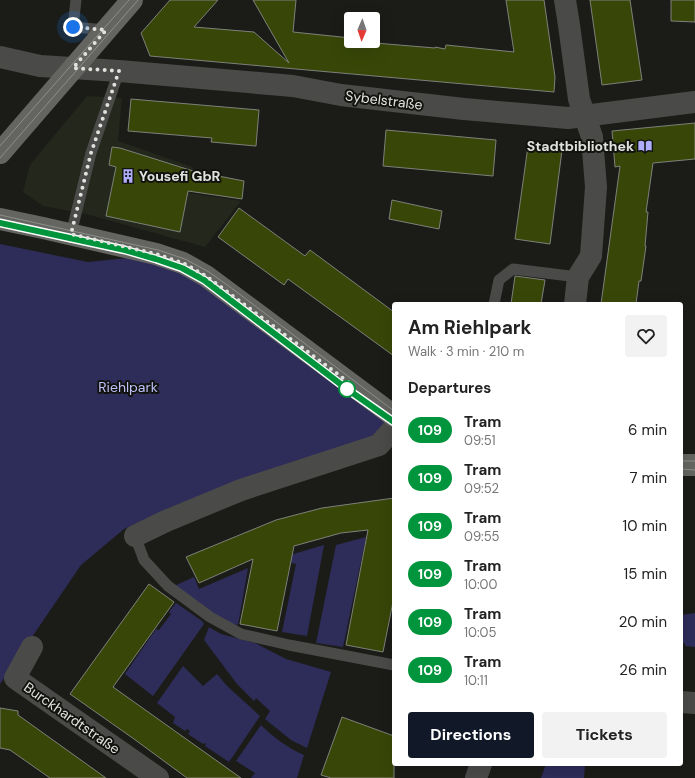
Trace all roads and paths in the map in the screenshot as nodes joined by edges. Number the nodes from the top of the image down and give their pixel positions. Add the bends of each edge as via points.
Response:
1 (76, 0) edge
2 (132, 0) edge
3 (565, 0) edge
4 (106, 30) junction
5 (0, 57) edge
6 (73, 68) junction
7 (119, 71) junction
8 (695, 102) edge
9 (585, 116) junction
10 (0, 153) edge
11 (0, 219) edge
12 (71, 234) junction
13 (578, 277) junction
14 (494, 302) edge
15 (575, 302) edge
16 (392, 415) edge
17 (392, 430) edge
18 (683, 465) edge
19 (695, 465) edge
20 (135, 536) joint
21 (32, 647) dead end
22 (392, 665) edge
23 (683, 702) edge
24 (695, 703) edge
25 (480, 766) edge
26 (158, 778) edge
27 (476, 778) edge

1 - 4 lane via 73,27
2 - 4 main road
3 - 9 street via 579,99
4 - 6 main road
5 - 6 street, Sybelstraße via 40,66
6 - 7 street, Sybelstraße
6 - 10 main road
7 - 9 street, Sybelstraße via 293,86 341,96 464,110 568,118
7 - 12 lane via 91,153
8 - 9 street, Sybelstraße
9 - 13 street via 592,136 596,187 591,256
11 - 12 main road
12 - 16 main road via 183,263 206,276
13 - 14 lane via 513,269 499,280
13 - 15 street
17 - 20 street via 379,445 241,490
18 - 19 main road
20 - 22 lane via 144,560 168,586 210,618 241,634
21 - 26 street, Burckhardtstraße via 15,678
23 - 24 street
25 - 27 street

